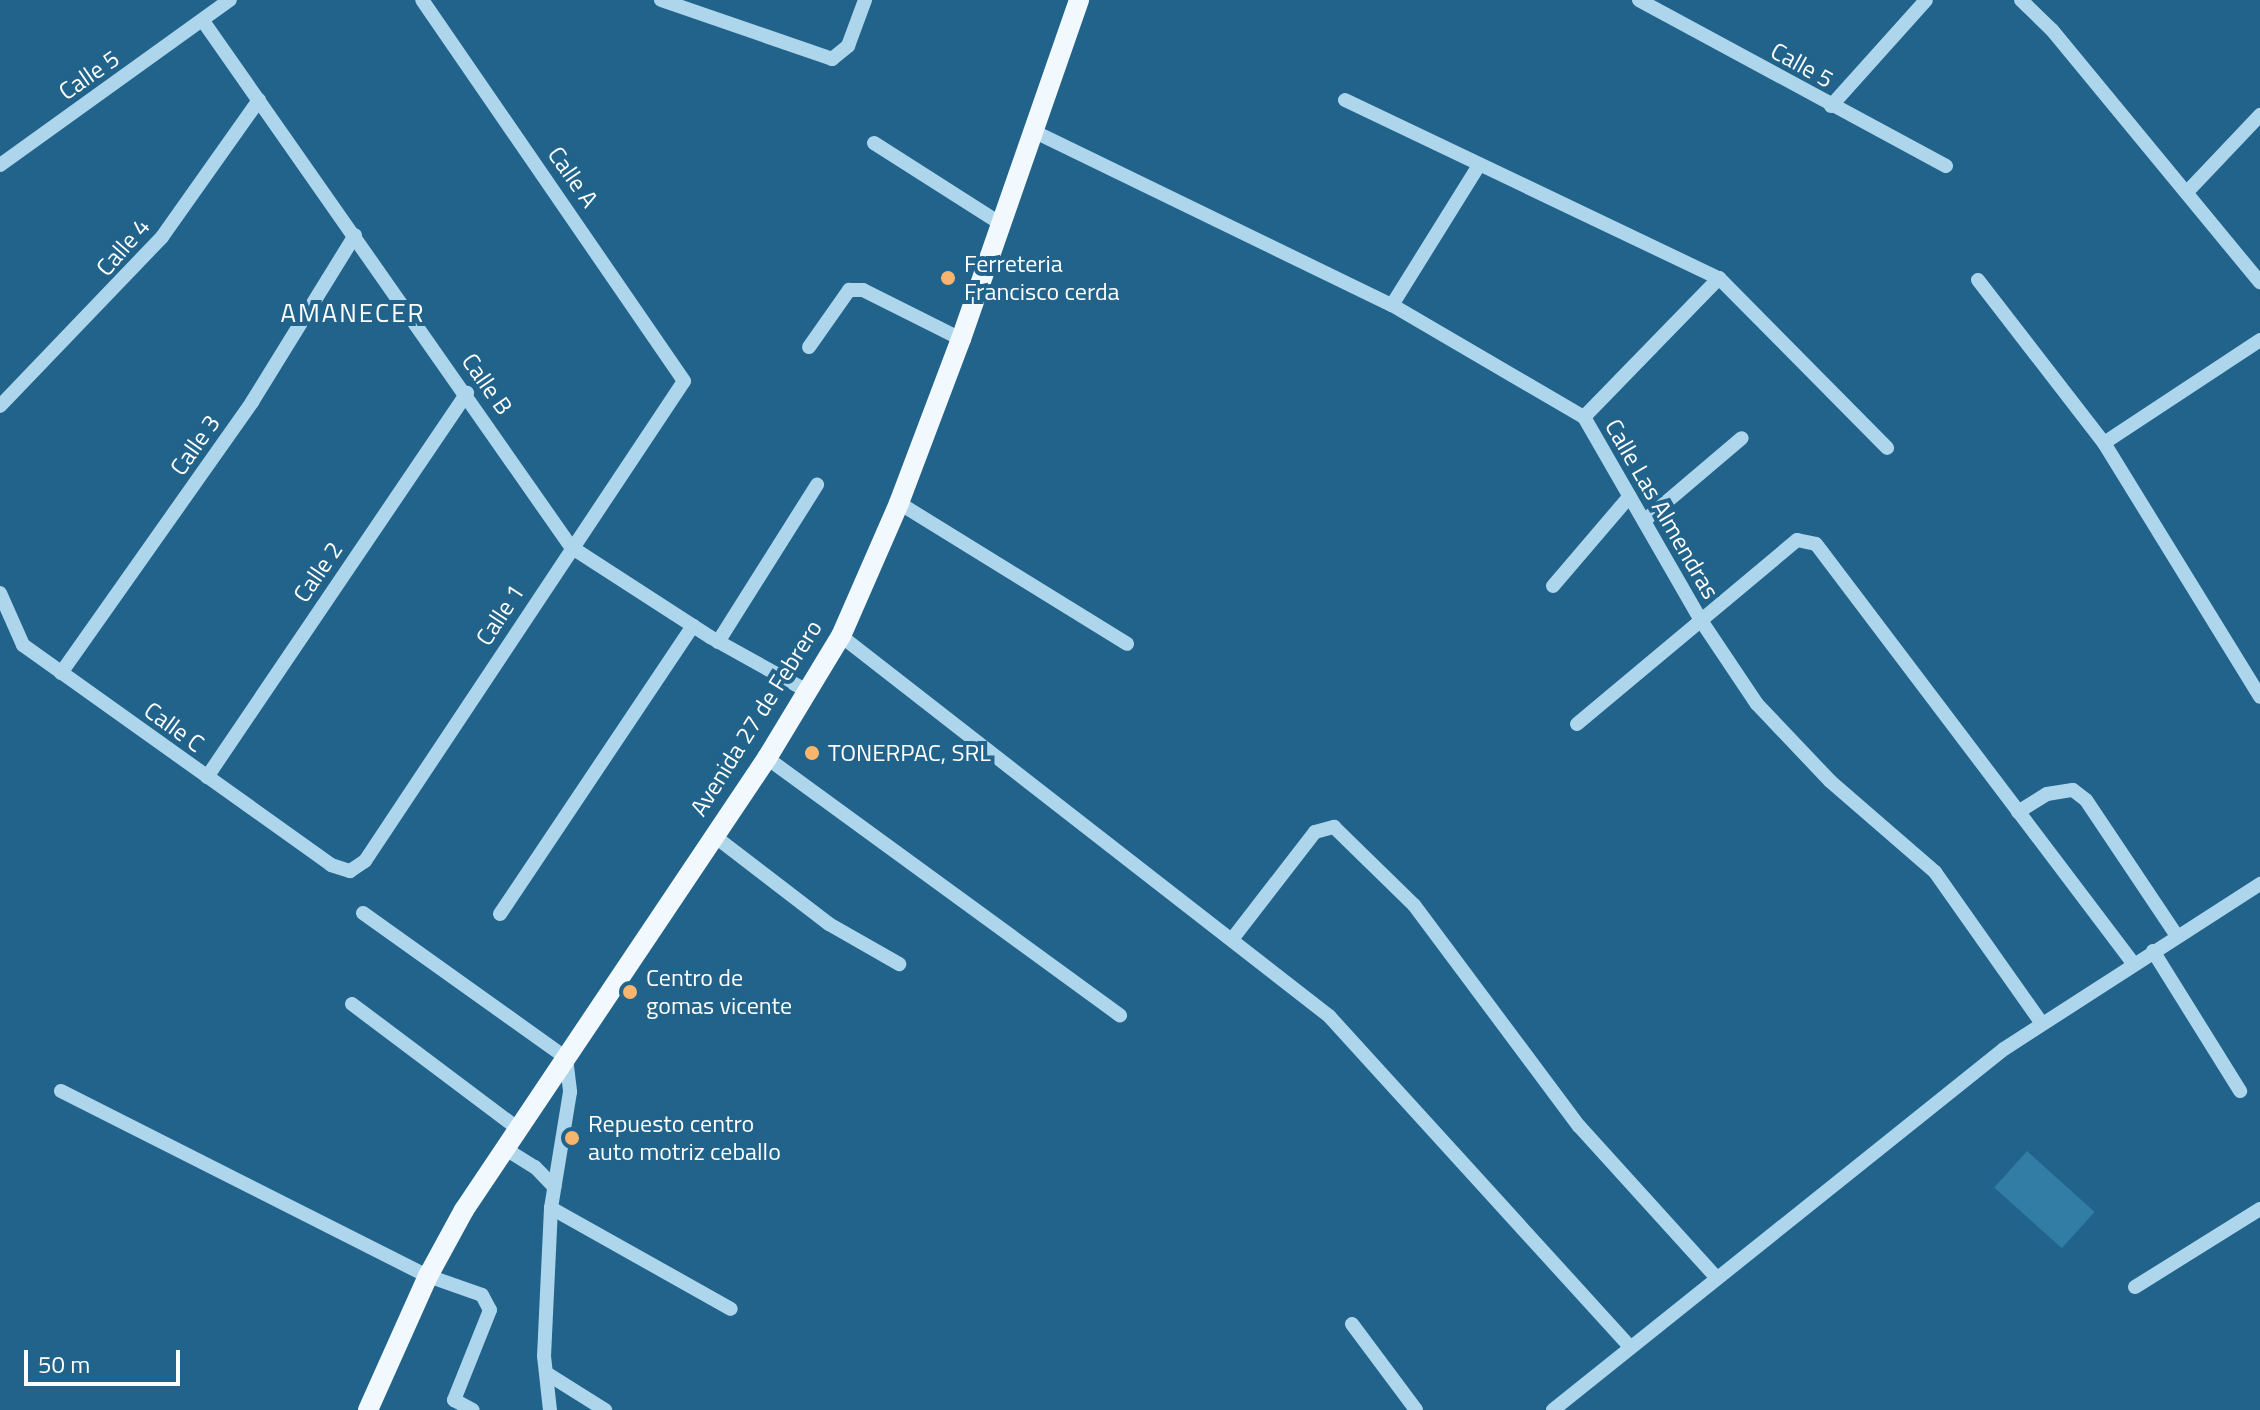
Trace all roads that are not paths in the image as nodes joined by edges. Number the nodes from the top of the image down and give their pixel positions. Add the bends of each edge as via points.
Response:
1 (230, 0) edge
2 (422, 0) edge
3 (661, 0) edge
4 (865, 0) edge
5 (1079, 0) edge
6 (1639, 0) edge
7 (1926, 0) edge
8 (2021, 0) edge
9 (203, 21) junction
10 (259, 100) junction
11 (1345, 100) dead end
12 (1831, 106) junction
13 (2260, 115) edge
14 (1033, 131) junction
15 (874, 143) dead end
16 (0, 165) edge
17 (1479, 165) junction
18 (1946, 166) dead end
19 (2188, 191) junction
20 (1001, 224) junction
21 (355, 235) junction
22 (1719, 278) junction
23 (1978, 280) dead end
24 (2260, 282) edge
25 (1392, 305) junction
26 (961, 339) junction
27 (2260, 340) edge
28 (809, 347) dead end
29 (684, 381) joint
30 (467, 393) junction
31 (0, 406) edge
32 (1584, 417) junction
33 (1742, 438) dead end
34 (2104, 443) junction
35 (1887, 448) dead end
36 (817, 485) dead end
37 (1630, 496) junction
38 (899, 503) junction
39 (1644, 521) junction
40 (571, 547) junction
41 (1553, 586) dead end
42 (0, 593) edge
43 (1700, 619) junction
44 (693, 626) junction
45 (841, 636) junction
46 (718, 642) junction
47 (1127, 644) dead end
48 (61, 673) junction
49 (809, 692) junction
50 (2260, 697) edge
51 (1577, 724) dead end
52 (767, 758) junction
53 (207, 777) junction
54 (2018, 812) junction
55 (713, 835) junction
56 (350, 871) joint
57 (2260, 884) edge
58 (363, 913) dead end
59 (500, 914) dead end
60 (2177, 936) junction
61 (1233, 938) junction
62 (2153, 951) junction
63 (2133, 963) junction
64 (899, 964) dead end
65 (352, 1004) dead end
66 (1120, 1015) dead end
67 (2041, 1022) junction
68 (566, 1058) junction
69 (61, 1091) dead end
70 (2240, 1091) dead end
71 (517, 1128) junction
72 (504, 1148) junction
73 (554, 1187) junction
74 (551, 1208) junction
75 (2260, 1209) edge
76 (428, 1276) junction
77 (1715, 1276) junction
78 (2135, 1287) dead end
79 (731, 1309) dead end
80 (1352, 1324) dead end
81 (1629, 1346) junction
82 (546, 1373) junction
83 (368, 1410) edge
84 (473, 1410) edge
85 (550, 1410) edge
86 (605, 1410) edge
87 (1416, 1410) edge
88 (1553, 1410) edge

1 - 9 street, Calle 5
2 - 29 street, Calle A
3 - 4 street via 832,59 848,46
5 - 14 main road, Avenida 27 de Febrero
6 - 12 street, Calle 5
7 - 12 street
8 - 19 street
9 - 10 street, Calle B
9 - 16 street, Calle 5
10 - 21 street, Calle B
10 - 31 street, Calle 4 via 152,249
11 - 17 street
12 - 18 street, Calle 5
13 - 19 street
14 - 20 main road, Avenida 27 de Febrero
14 - 25 street, Calle Las Almendras
15 - 20 street
17 - 22 street
17 - 25 street
19 - 24 street
20 - 26 main road, Avenida 27 de Febrero
21 - 30 street, Calle B
21 - 48 street, Calle 3 via 252,402
22 - 32 street
22 - 35 street
23 - 34 street
25 - 32 street, Calle Las Almendras
26 - 28 street via 863,290 849,290
26 - 38 main road, Avenida 27 de Febrero
27 - 34 street
29 - 40 street, Calle 1
30 - 40 street, Calle B
30 - 53 street, Calle 2
32 - 37 street, Calle Las Almendras
33 - 39 street
34 - 50 street
36 - 46 street
37 - 39 street, Calle Las Almendras
37 - 41 street
38 - 45 main road, Avenida 27 de Febrero
38 - 47 street
39 - 43 street, Calle Las Almendras
40 - 44 street, Calle B
40 - 56 street, Calle 1 via 365,861
42 - 48 street, Calle C via 23,645
43 - 51 street
43 - 54 street via 1797,540 1816,544
43 - 67 street, Calle Las Almendras via 1757,704 1830,781 1935,872
44 - 46 street, Calle B
44 - 59 street
45 - 49 main road, Avenida 27 de Febrero
45 - 61 street
46 - 49 street, Calle B
48 - 53 street, Calle C
49 - 52 main road, Avenida 27 de Febrero
52 - 55 main road, Avenida 27 de Febrero
52 - 66 street
53 - 56 street, Calle C via 331,865
54 - 60 street via 2047,794 2073,790 2086,800
54 - 63 street
55 - 64 street via 829,924
55 - 68 main road, Avenida 27 de Febrero
57 - 60 street
58 - 68 street
60 - 62 street
61 - 77 street via 1315,832 1334,827 1414,905 1579,1126
61 - 81 street via 1359,1045
62 - 63 street
62 - 70 street
63 - 67 street
65 - 71 street
67 - 77 street
68 - 71 main road, Avenida 27 de Febrero
68 - 73 street via 570,1092
69 - 76 street
71 - 72 main road, Avenida 27 de Febrero
72 - 73 street via 535,1167
72 - 76 main road, Avenida 27 de Febrero
73 - 74 street
74 - 79 street
74 - 82 street
75 - 78 street
76 - 83 main road, Avenida 27 de Febrero
76 - 84 street via 489,1301 454,1400
77 - 81 street
80 - 87 street
81 - 88 street
82 - 85 street
82 - 86 street

